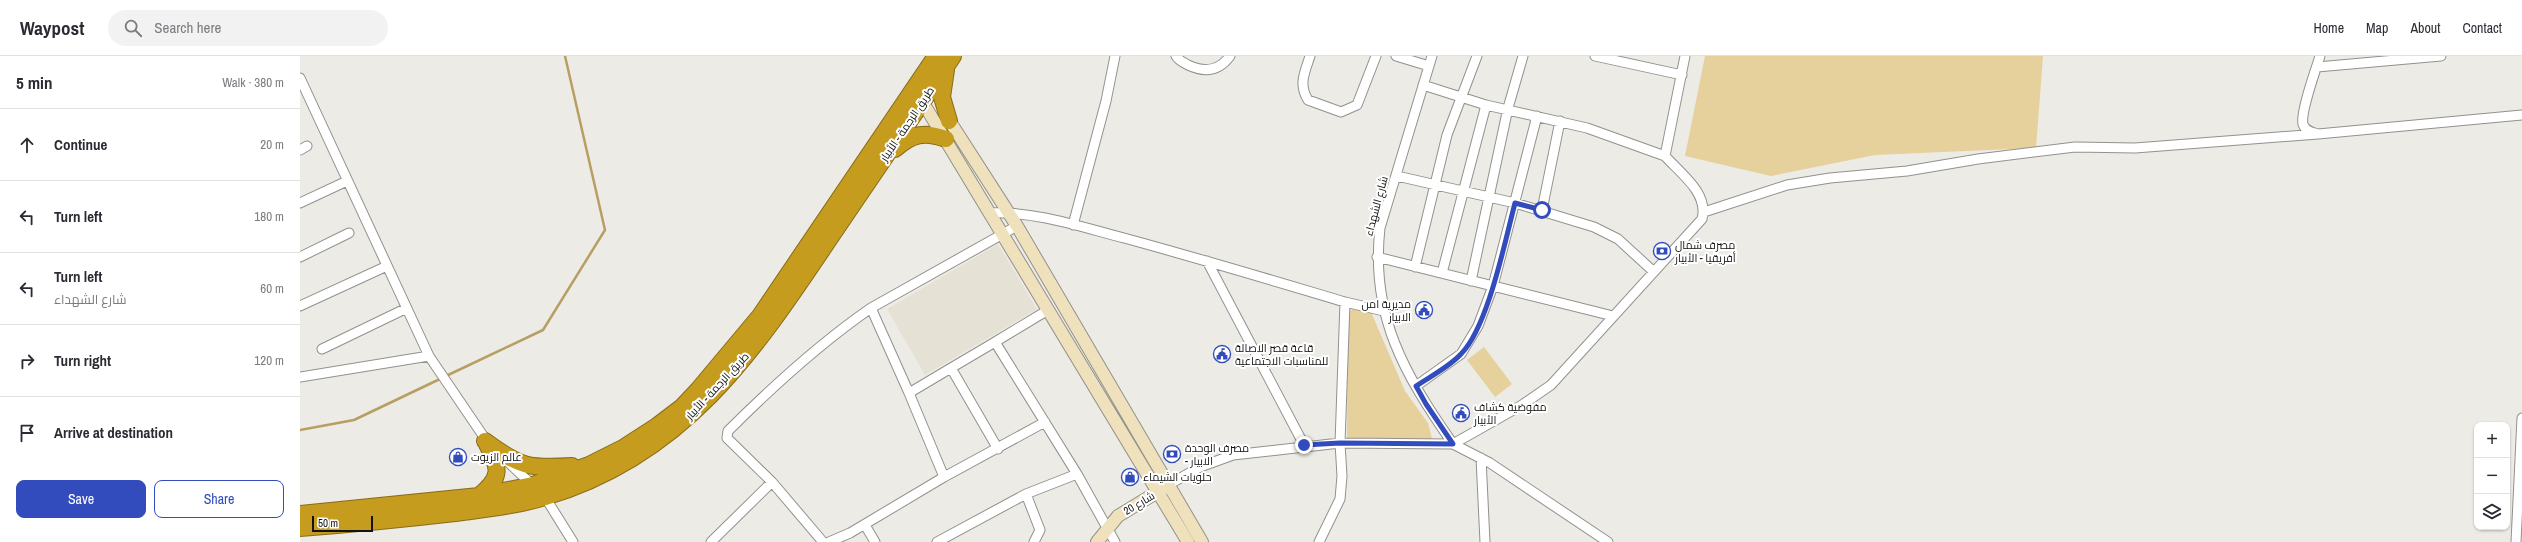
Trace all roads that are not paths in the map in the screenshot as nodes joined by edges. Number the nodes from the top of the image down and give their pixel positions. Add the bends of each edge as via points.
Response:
1 (1115, 56) edge
2 (1176, 56) edge
3 (1230, 56) edge
4 (1310, 56) edge
5 (1376, 56) edge
6 (1396, 56) edge
7 (1432, 56) edge
8 (1477, 56) edge
9 (1523, 56) edge
10 (1596, 56) edge
11 (1685, 56) edge
12 (2320, 56) edge
13 (2441, 56) edge
14 (946, 57) edge
15 (1429, 66) junction
16 (2317, 67) junction
17 (1682, 75) junction
18 (300, 78) edge
19 (1423, 85) junction
20 (922, 89) junction
21 (303, 94) edge
22 (1460, 97) junction
23 (1486, 105) junction
24 (1508, 108) junction
25 (2522, 115) edge
26 (1537, 116) junction
27 (949, 121) junction
28 (1560, 121) junction
29 (2318, 134) junction
30 (946, 139) junction
31 (1665, 156) junction
32 (883, 160) junction
33 (1397, 176) junction
34 (348, 181) junction
35 (1435, 185) junction
36 (1462, 192) junction
37 (1490, 197) junction
38 (300, 203) edge
39 (1515, 203) junction
40 (1542, 210) junction
41 (1008, 212) junction
42 (1704, 212) junction
43 (990, 213) junction
44 (1073, 225) junction
45 (1017, 226) junction
46 (349, 233) dead end
47 (1003, 234) junction
48 (300, 257) edge
49 (1377, 257) junction
50 (1207, 260) junction
51 (387, 266) junction
52 (1415, 267) junction
53 (1654, 272) junction
54 (1442, 273) junction
55 (1471, 281) junction
56 (1493, 286) junction
57 (1345, 302) junction
58 (300, 306) edge
59 (407, 308) junction
60 (871, 308) junction
61 (1048, 310) junction
62 (1384, 311) junction
63 (1613, 316) junction
64 (995, 342) junction
65 (322, 348) dead end
66 (429, 356) junction
67 (951, 368) junction
68 (300, 377) edge
69 (1416, 386) junction
70 (909, 393) junction
71 (2522, 418) edge
72 (1045, 422) junction
73 (485, 441) junction
74 (1340, 443) junction
75 (1453, 444) junction
76 (1304, 445) junction
77 (998, 449) junction
78 (1481, 458) junction
79 (589, 465) junction
80 (1077, 474) junction
81 (944, 477) junction
82 (772, 482) junction
83 (533, 485) junction
84 (1163, 488) junction
85 (1026, 494) junction
86 (479, 496) junction
87 (545, 497) junction
88 (300, 514) edge
89 (865, 525) junction
90 (300, 528) edge
91 (1108, 528) junction
92 (573, 542) edge
93 (711, 542) edge
94 (823, 542) edge
95 (829, 542) edge
96 (875, 542) edge
97 (937, 542) edge
98 (1034, 542) edge
99 (1097, 542) edge
100 (1115, 542) edge
101 (1188, 542) edge
102 (1202, 542) edge
103 (1319, 542) edge
104 (1485, 542) edge
105 (1608, 542) edge
106 (2516, 542) edge

1 - 44 street via 1106,101
2 - 3 street via 1178,60 1206,71 1226,62
4 - 5 street via 1301,82 1303,92 1308,100 1341,112 1357,104
6 - 15 street
7 - 15 street, شارع الشهداء
8 - 22 street
9 - 24 street
10 - 17 street
11 - 17 street
12 - 16 street
13 - 16 street
14 - 20 highway, طريق الرجمة - الأبيار
14 - 27 highway via 942,97
15 - 19 street, شارع الشهداء
16 - 29 street via 2303,114 2303,124 2307,130
17 - 31 street
18 - 21 street
19 - 22 street
19 - 33 street, شارع الشهداء
20 - 27 street
20 - 30 street
20 - 32 highway, طريق الرجمة - الأبيار
20 - 79 highway, طريق الرجمة - الأبيار via 760,316 723,363 682,407 623,448
21 - 34 street
22 - 23 street
22 - 35 street via 1447,135
23 - 24 street
23 - 36 street
24 - 26 street
24 - 37 street
25 - 29 street
26 - 28 street
26 - 39 street
27 - 41 street
28 - 31 street
28 - 40 street
29 - 42 street via 2135,148 2075,147 1978,159 1907,171 1787,185
30 - 32 highway via 927,134 912,136
30 - 43 street
31 - 42 street via 1697,190
32 - 87 highway, طريق الرجمة - الأبيار via 755,345 709,398 679,426 632,458 603,474
33 - 35 street
33 - 49 street, شارع الشهداء via 1380,228
34 - 38 street
34 - 51 street
35 - 36 street
35 - 52 street
36 - 37 street
36 - 54 street
37 - 39 street
37 - 55 street
39 - 40 street
39 - 56 street
40 - 53 street via 1594,227 1618,239
41 - 43 street
41 - 44 street
41 - 45 street
42 - 53 street via 1702,219
43 - 47 street
44 - 50 street
45 - 47 street
45 - 84 street
46 - 48 street
47 - 60 street
47 - 61 street
49 - 52 street
49 - 62 street, شارع الشهداء via 1378,284
50 - 57 street
50 - 76 street
51 - 58 street
51 - 59 street
52 - 54 street
53 - 63 street
54 - 55 street
55 - 56 street
56 - 63 street
56 - 69 street via 1478,326 1461,354
57 - 62 street
57 - 74 street
59 - 65 street
59 - 66 street
60 - 70 street
60 - 82 street via 833,335 773,386 728,430 727,438
61 - 64 street
61 - 84 street
62 - 69 street, شارع الشهداء via 1390,335
63 - 75 street via 1551,385 1522,405
64 - 67 street
64 - 72 street
66 - 68 street
66 - 73 street
67 - 70 street
67 - 77 street
69 - 75 street, شارع الشهداء
70 - 81 street
71 - 106 street
72 - 77 street
72 - 80 street
73 - 79 highway via 510,460 526,465
73 - 83 street
73 - 86 highway via 496,462 496,476 490,487
74 - 75 street
74 - 76 street
74 - 103 street via 1340,499
75 - 78 street
76 - 84 street via 1234,455 1200,467
77 - 81 street
78 - 104 street
78 - 105 street
79 - 83 highway, طريق الرجمة - الأبيار
80 - 85 street
80 - 91 street
81 - 89 street
82 - 93 street
82 - 94 street
83 - 86 highway, طريق الرجمة - الأبيار
83 - 87 street
84 - 91 street, شارع 20 via 1128,509
84 - 101 street
84 - 102 street
85 - 97 street
85 - 98 street via 1040,530
86 - 88 highway, طريق الرجمة - الأبيار
87 - 90 highway, طريق الرجمة - الأبيار via 483,509
87 - 92 street
89 - 95 street
89 - 96 street
91 - 99 street, شارع 20
91 - 100 street

